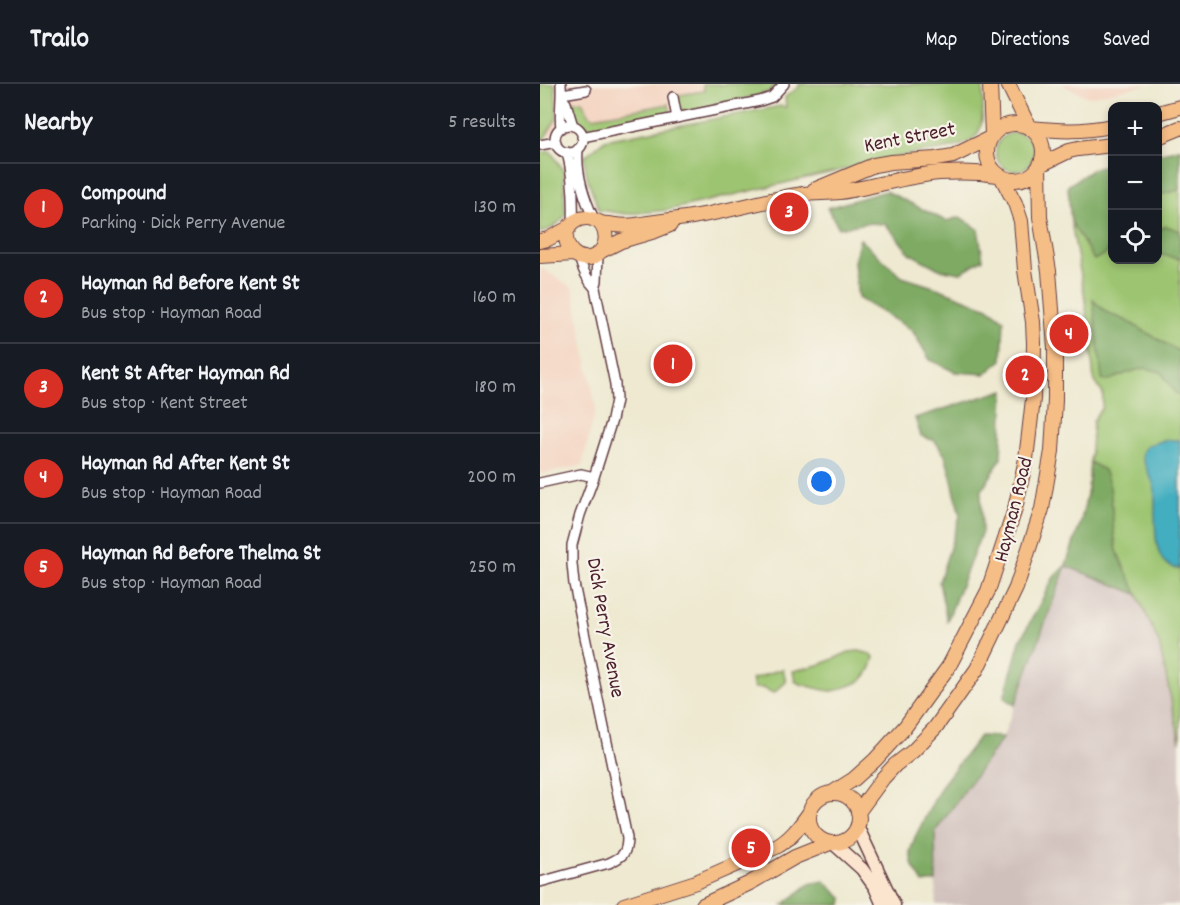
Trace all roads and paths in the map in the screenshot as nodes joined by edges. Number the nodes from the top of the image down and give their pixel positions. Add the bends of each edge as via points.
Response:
1 (784, 84) edge
2 (990, 84) edge
3 (1008, 84) edge
4 (586, 90) dead end
5 (562, 92) edge
6 (673, 97) dead end
7 (1180, 106) edge
8 (1162, 112) edge
9 (677, 118) junction
10 (573, 126) junction
11 (1029, 127) junction
12 (1108, 127) edge
13 (561, 128) junction
14 (1180, 128) edge
15 (1162, 135) edge
16 (582, 137) junction
17 (991, 137) junction
18 (556, 142) junction
19 (540, 145) edge
20 (1108, 146) edge
21 (578, 149) junction
22 (567, 152) junction
23 (1040, 166) junction
24 (999, 175) junction
25 (804, 194) junction
26 (691, 217) junction
27 (596, 221) junction
28 (571, 225) junction
29 (540, 241) edge
30 (599, 253) junction
31 (577, 255) junction
32 (540, 256) edge
33 (595, 288) junction
34 (594, 477) junction
35 (540, 483) edge
36 (832, 793) junction
37 (810, 812) junction
38 (858, 819) junction
39 (832, 843) junction
40 (540, 882) edge
41 (624, 905) edge
42 (703, 905) edge
43 (883, 905) edge
44 (894, 905) edge

1 - 9 street via 772,97 760,101
2 - 17 main road
3 - 11 main road
4 - 5 street
5 - 10 street
5 - 13 street
6 - 9 street
7 - 8 main road
9 - 16 street
10 - 13 street
10 - 16 street
11 - 12 main road via 1078,131
11 - 17 main road via 1009,124
11 - 23 main road via 1041,142
13 - 18 street
14 - 15 main road
16 - 21 street
17 - 24 main road via 988,160
17 - 25 main road, Kent Street via 953,156 874,165
18 - 19 street
18 - 22 street
20 - 23 main road via 1078,149
21 - 22 street
21 - 27 street via 580,178
22 - 28 street via 573,180
23 - 24 main road via 1022,179
23 - 38 main road, Hayman Road via 1040,217 1055,348 1052,451 1041,509 1016,588 977,669 935,728 883,778
24 - 25 main road, Kent Street via 938,173 839,192
24 - 36 main road, Hayman Road via 1021,221 1034,342 1029,435 1015,509 988,591 949,666 905,727 875,760
25 - 26 main road, Kent Street
26 - 27 main road, Kent Street via 632,226
26 - 30 main road, Kent Street via 621,241
27 - 28 main road via 582,218
27 - 30 main road via 606,236
28 - 29 main road
28 - 31 main road via 567,242
30 - 31 main road via 589,258
30 - 33 street, Dick Perry Avenue
31 - 32 main road
31 - 33 street, Dick Perry Avenue
33 - 34 street, Dick Perry Avenue via 616,400
34 - 35 street via 581,474
34 - 40 street, Dick Perry Avenue via 572,544 572,564 627,847 624,854 609,863
36 - 37 main road via 818,799
36 - 38 main road via 845,796 855,806
37 - 39 main road via 814,834
37 - 41 main road via 795,833 776,847 696,882
38 - 39 main road via 854,833
38 - 44 main road
39 - 42 main road via 795,857
39 - 43 main road via 862,869

